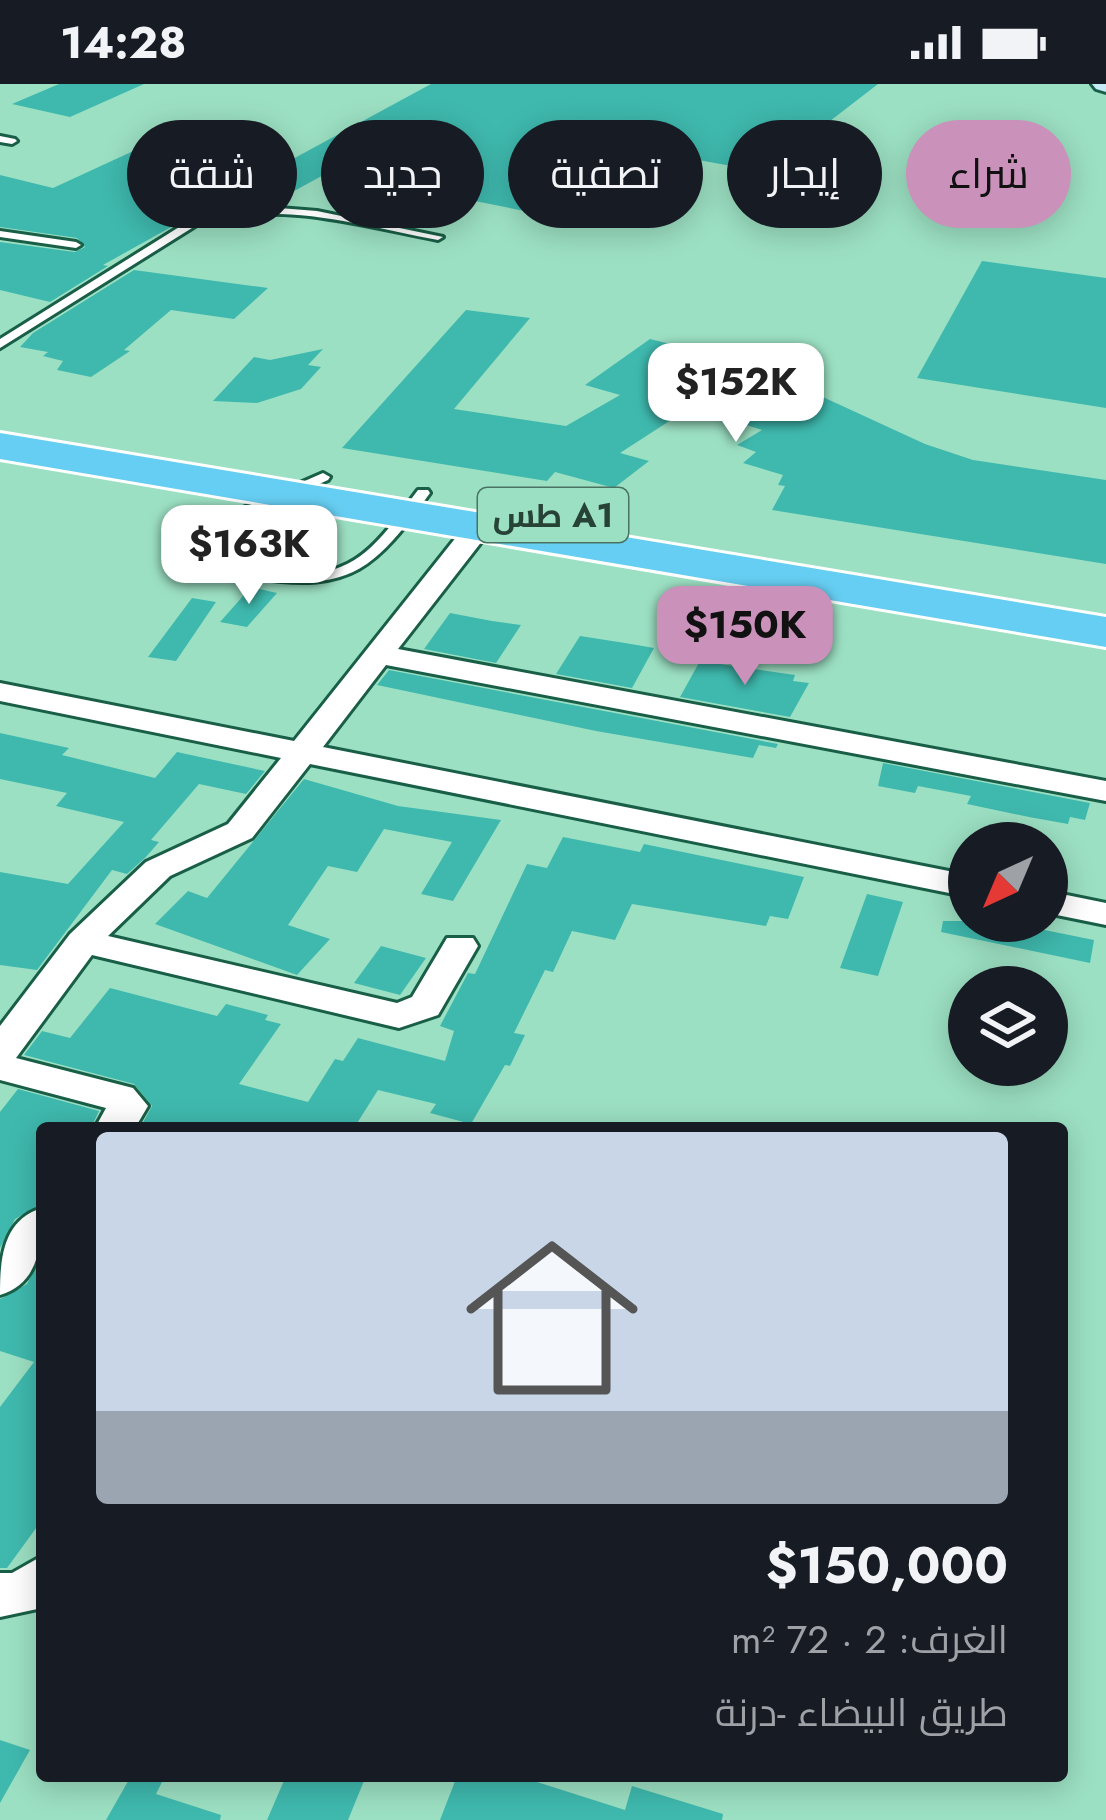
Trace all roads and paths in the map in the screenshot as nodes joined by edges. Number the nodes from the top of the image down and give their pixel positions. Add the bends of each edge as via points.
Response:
1 (0, 234) edge
2 (438, 237) dead end
3 (76, 245) dead end
4 (0, 344) edge
5 (0, 422) edge
6 (0, 446) edge
7 (303, 485) junction
8 (415, 504) junction
9 (478, 526) junction
10 (1106, 603) edge
11 (1106, 632) edge
12 (375, 654) junction
13 (0, 692) edge
14 (297, 751) junction
15 (1106, 790) edge
16 (948, 882) edge
17 (1068, 906) edge
18 (1106, 914) edge
19 (83, 942) junction
20 (460, 946) dead end
21 (0, 1052) edge
22 (0, 1067) edge
23 (119, 1122) edge
24 (36, 1231) edge
25 (0, 1279) edge
26 (36, 1582) edge
27 (0, 1595) edge

1 - 3 lane
2 - 4 lane via 275,211 223,212 196,221
5 - 7 highway, طس A1
6 - 7 highway, طس A1
7 - 8 highway, طس A1
7 - 8 lane via 241,514 203,554 230,569 326,580 368,561
8 - 9 highway, طس A1
8 - 10 highway, طس A1
9 - 11 highway, طس A1
9 - 12 street
12 - 14 street
12 - 15 street
13 - 14 street
14 - 16 street
14 - 19 street via 240,831 158,869
17 - 18 street
19 - 20 street via 398,1016 425,1006
19 - 21 street
22 - 23 street via 119,1098 128,1106
24 - 25 street
26 - 27 street via 23,1594

